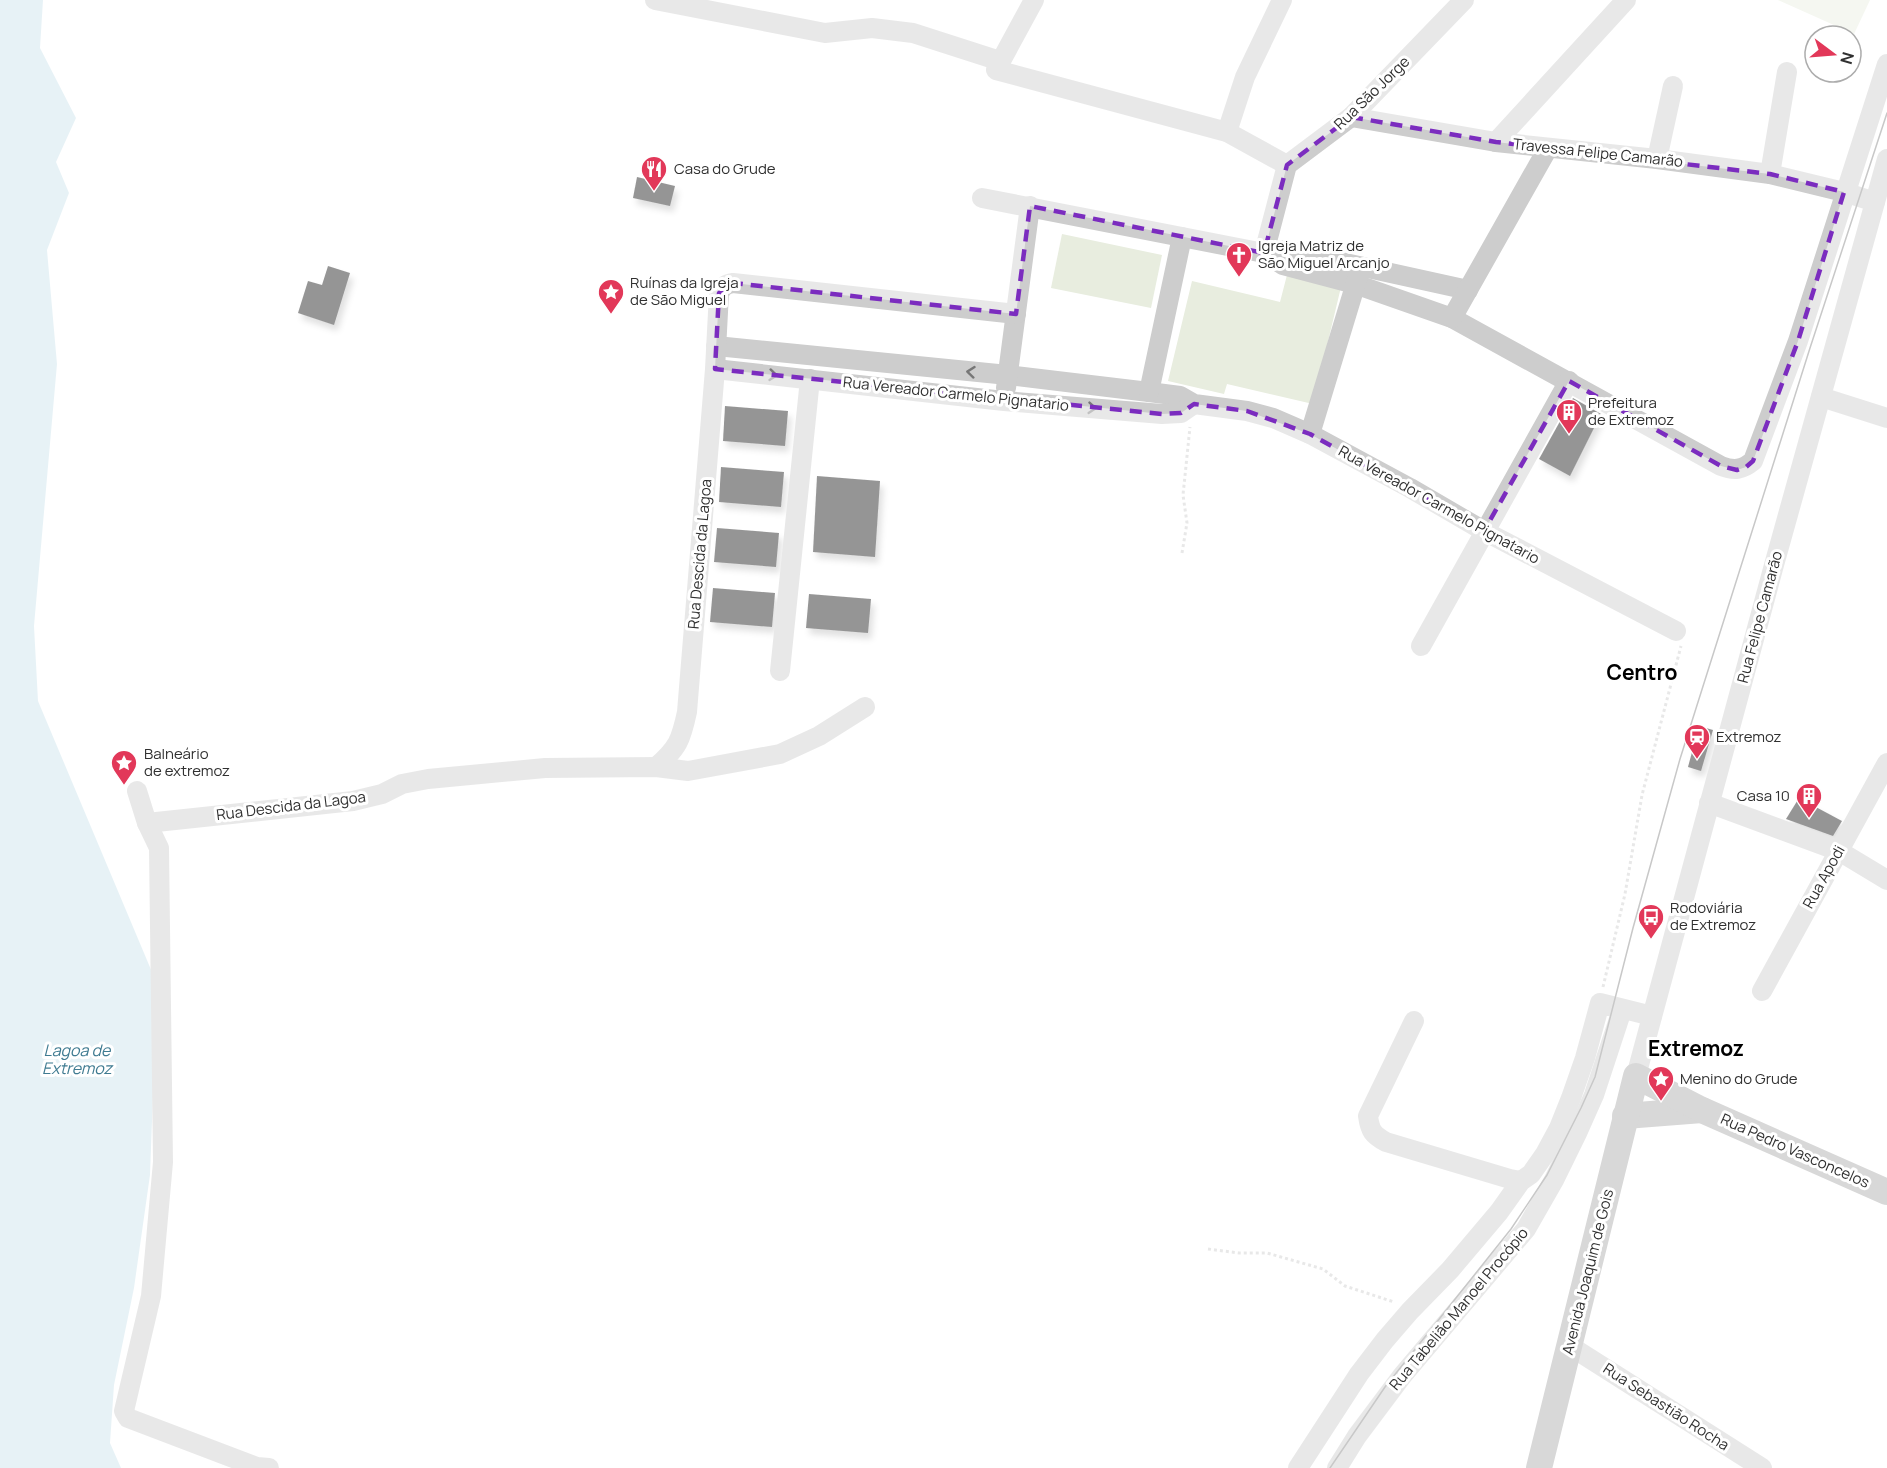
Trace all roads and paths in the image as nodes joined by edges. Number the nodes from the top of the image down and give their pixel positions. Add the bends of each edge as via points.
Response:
1 (655, 0) edge
2 (1034, 0) edge
3 (1282, 0) edge
4 (1464, 0) edge
5 (1626, 0) edge
6 (1000, 61) junction
7 (1887, 64) edge
8 (1787, 72) dead end
9 (1673, 86) dead end
10 (1351, 117) junction
11 (1227, 132) junction
12 (1496, 142) junction
13 (1548, 148) junction
14 (1657, 159) junction
15 (1887, 159) edge
16 (1287, 165) junction
17 (1770, 174) junction
18 (1844, 192) junction
19 (982, 198) dead end
20 (1875, 202) junction
21 (1030, 206) junction
22 (1182, 237) junction
23 (1264, 253) junction
24 (1358, 275) junction
25 (1468, 290) junction
26 (1016, 314) junction
27 (1452, 318) junction
28 (716, 346) junction
29 (715, 369) junction
30 (1008, 375) junction
31 (810, 379) junction
32 (1569, 381) junction
33 (1149, 392) junction
34 (1821, 397) junction
35 (1004, 401) junction
36 (1194, 404) junction
37 (1887, 418) edge
38 (1310, 434) junction
39 (1484, 531) junction
40 (1182, 553) dead end
41 (1676, 631) joint
42 (1421, 646) dead end
43 (780, 671) dead end
44 (865, 706) dead end
45 (1887, 763) edge
46 (656, 767) junction
47 (137, 791) dead end
48 (1709, 803) junction
49 (147, 823) junction
50 (1839, 851) junction
51 (1887, 880) edge
52 (1762, 991) dead end
53 (1600, 1004) junction
54 (1622, 1010) junction
55 (1652, 1016) junction
56 (1414, 1021) dead end
57 (1636, 1076) junction
58 (1702, 1110) junction
59 (1625, 1116) junction
60 (1521, 1180) junction
61 (1887, 1192) edge
62 (1208, 1249) dead end
63 (1413, 1308) junction
64 (1570, 1346) junction
65 (269, 1468) edge
66 (1298, 1468) edge
67 (1337, 1468) edge
68 (1539, 1468) edge
69 (1762, 1468) edge

1 - 6 street via 825,33 872,28 913,33
2 - 6 street
3 - 11 street via 1245,78
4 - 10 street, Rua São Jorge
5 - 12 street
6 - 11 street via 996,70
7 - 18 street
8 - 17 street
9 - 14 street
10 - 12 street, Travessa Felipe Camarão
10 - 16 street, Rua São Jorge
11 - 16 street
12 - 13 street, Travessa Felipe Camarão
13 - 14 street, Travessa Felipe Camarão
13 - 25 street
14 - 17 street, Travessa Felipe Camarão
15 - 20 street, Rua Felipe Camarão
16 - 23 street
17 - 18 street, Travessa Felipe Camarão
18 - 20 street, Travessa Felipe Camarão
18 - 32 street via 1798,341 1753,461 1746,467 1737,470 1721,466
19 - 21 street
20 - 34 street, Rua Felipe Camarão
21 - 22 street
21 - 26 street
22 - 23 street
22 - 33 street
23 - 24 street via 1283,265
24 - 25 street
24 - 27 street
24 - 38 street
25 - 27 street
26 - 28 street, Rua Descida da Lagoa via 726,284 719,293
26 - 30 street
27 - 32 street
28 - 29 street, Rua Descida da Lagoa
30 -> 28 street, Rua Vereador Carmelo Pignatario
29 -> 31 street, Rua Vereador Carmelo Pignatario
29 - 46 street, Rua Descida da Lagoa via 687,712 681,738
30 - 33 street, Rua Vereador Carmelo Pignatario
30 - 35 street
31 - 35 street, Rua Vereador Carmelo Pignatario
31 - 43 street
32 - 39 street
33 - 36 street, Rua Vereador Carmelo Pignatario via 1180,396
34 - 37 street
34 - 48 street, Rua Felipe Camarão
35 -> 36 street, Rua Vereador Carmelo Pignatario via 1162,414 1181,413
36 - 38 street, Rua Vereador Carmelo Pignatario via 1247,411
36 - 40 path via 1182,495 1187,523
38 - 39 street, Rua Vereador Carmelo Pignatario
39 - 41 street, Rua Vereador Carmelo Pignatario
39 - 42 street
41 - 53 path via 1682,643 1641,795 1625,894
44 - 46 street via 819,736 780,754 688,771
45 - 50 street, Rua Apodi
46 - 49 street, Rua Descida da Lagoa via 545,768 428,778 353,801
47 - 49 street
48 - 50 street
48 - 55 street, Rua Felipe Camarão
49 - 65 street via 159,848 163,1162 151,1296 124,1411 128,1418 257,1467
50 - 51 street
50 - 52 street, Rua Apodi
53 - 54 street
53 - 60 street via 1559,1128 1531,1174
54 - 55 street
54 - 67 street, Rua Tabelião Manoel Procópio via 1594,1095 1526,1229 1402,1376
55 - 57 street, Rua Felipe Camarão
56 - 60 street via 1368,1116 1372,1134 1386,1143
57 - 58 main road, Rua Pedro Vasconcelos
57 - 59 main road, Avenida Joaquim de Gois
58 - 59 main road, Rua Pedro Vasconcelos
58 - 61 main road, Rua Pedro Vasconcelos
59 - 64 main road, Avenida Joaquim de Gois
60 - 63 street via 1499,1212
62 - 63 path via 1268,1253 1323,1269 1345,1286
63 - 66 street via 1359,1374
64 - 68 main road, Avenida Joaquim de Gois
64 - 69 street, Rua Sebastião Rocha

